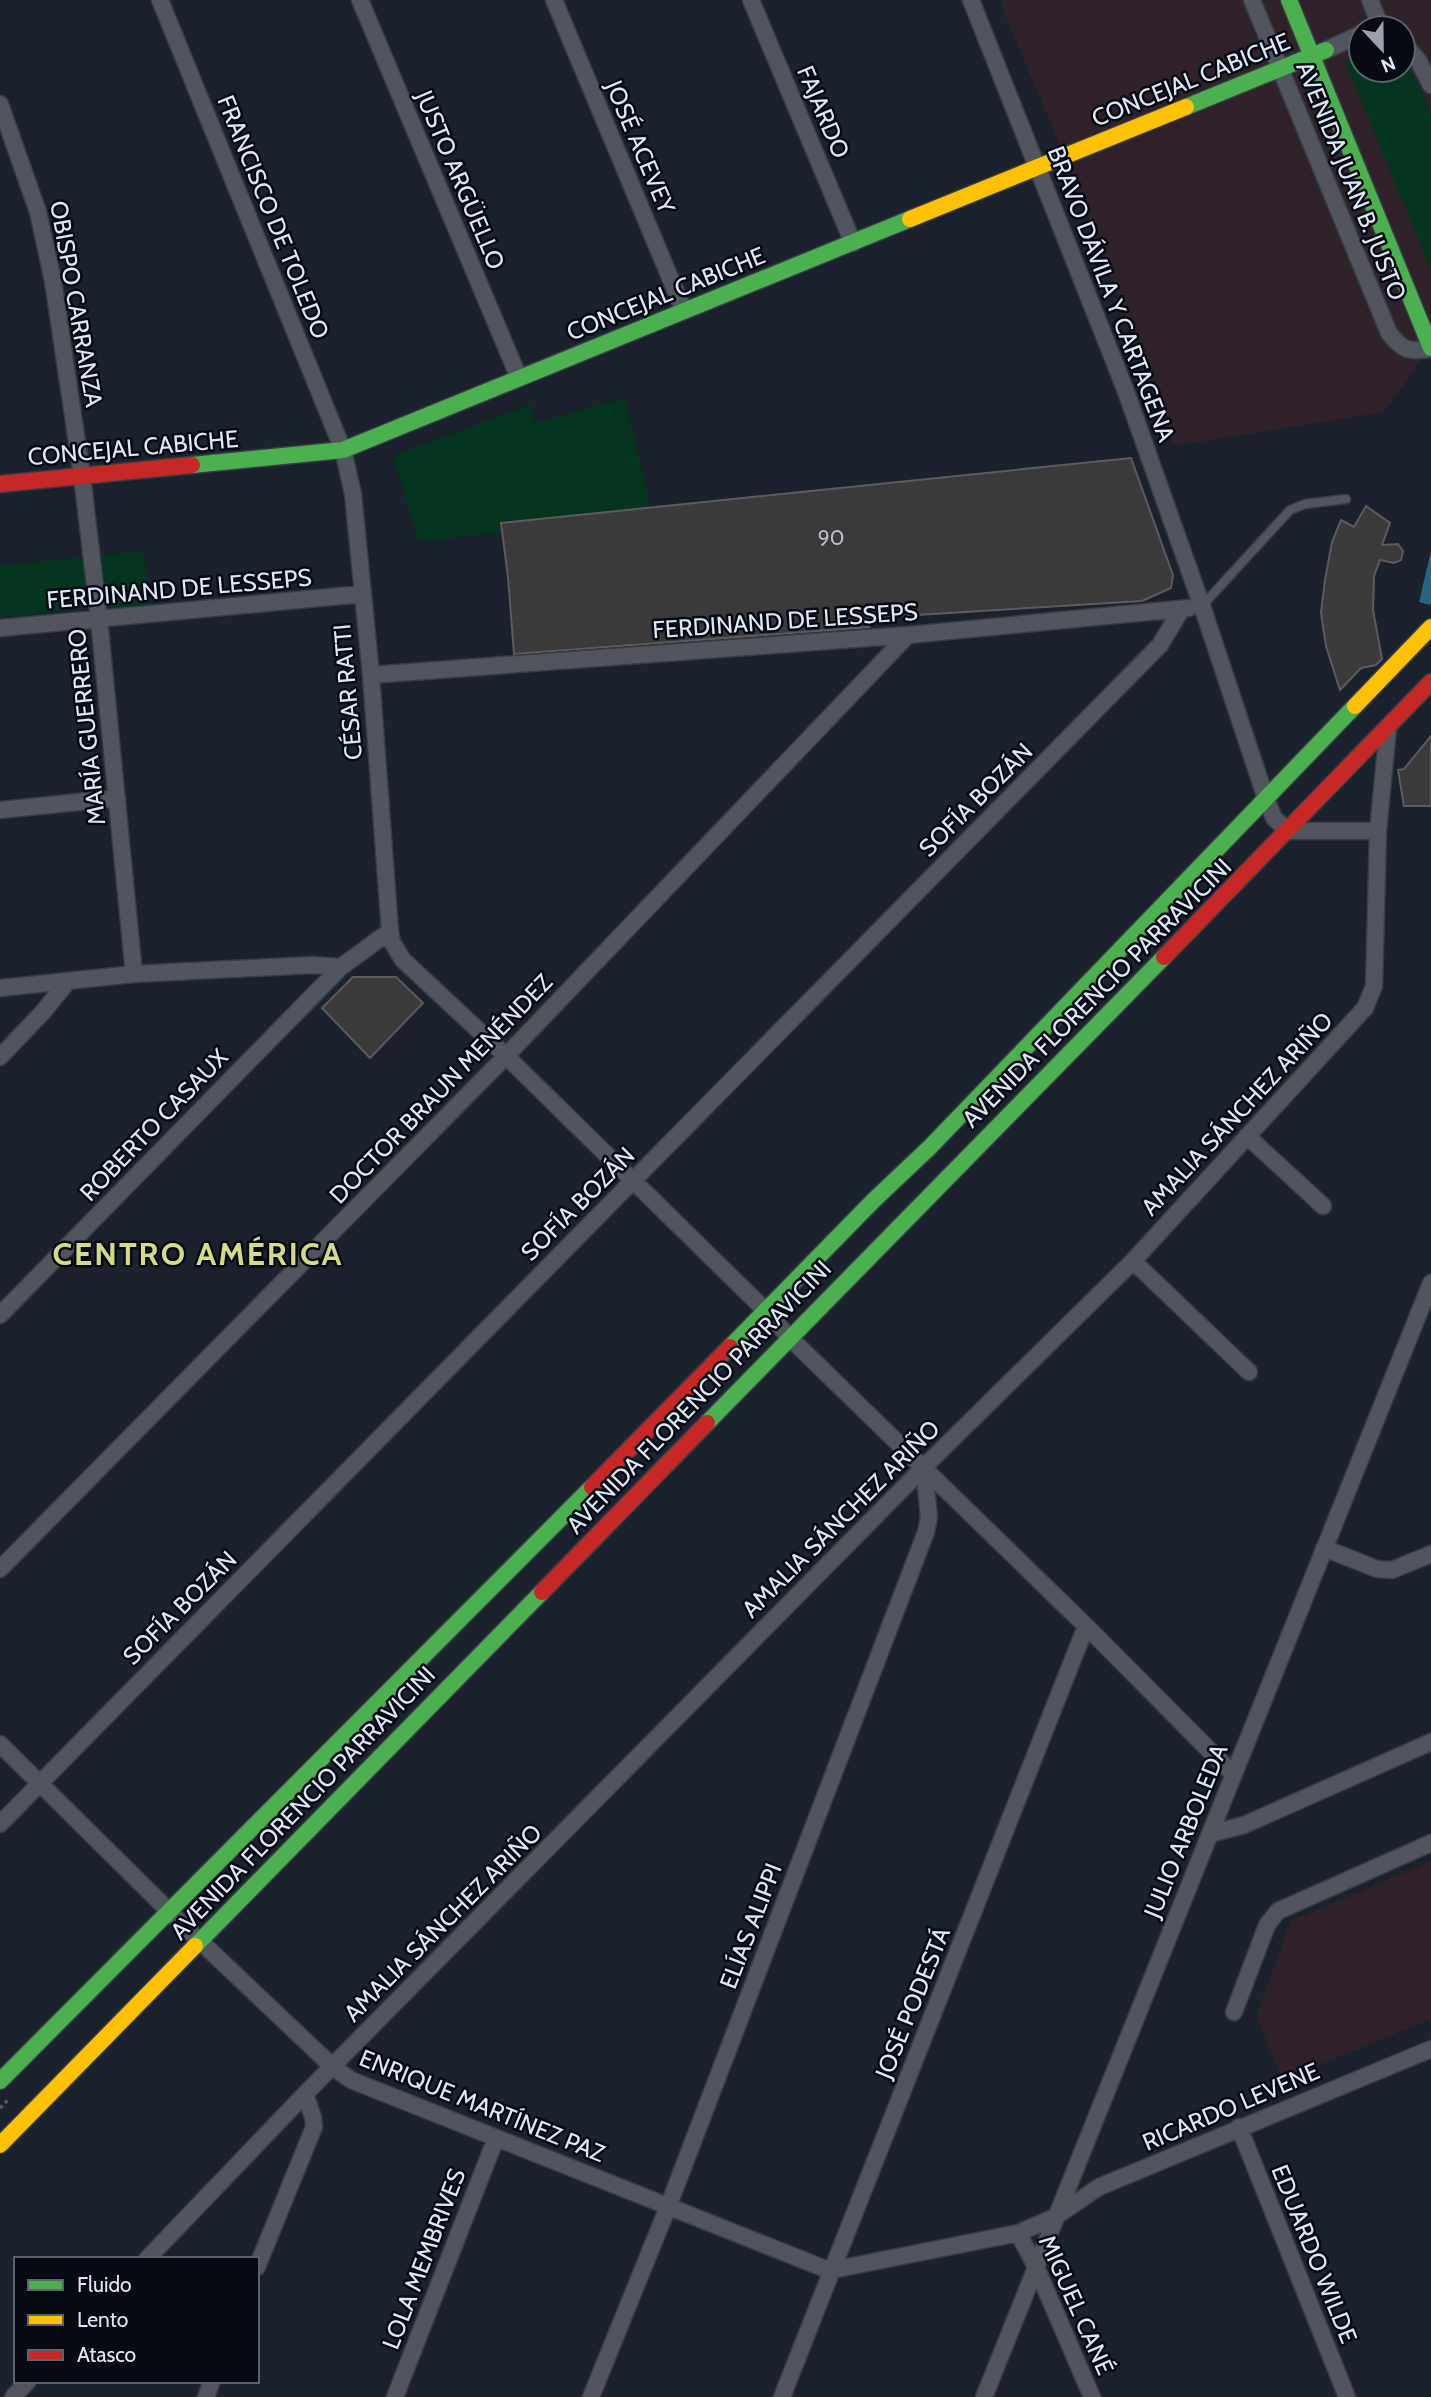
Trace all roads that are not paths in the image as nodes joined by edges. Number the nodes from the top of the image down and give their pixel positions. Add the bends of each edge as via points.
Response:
1 (160, 0) edge
2 (360, 0) edge
3 (554, 0) edge
4 (751, 0) edge
5 (971, 0) edge
6 (1252, 0) edge
7 (1289, 0) edge
8 (1306, 0) edge
9 (1347, 40) edge
10 (1319, 52) junction
11 (1417, 59) edge
12 (1280, 67) junction
13 (1431, 85) edge
14 (0, 103) edge
15 (1039, 167) junction
16 (853, 243) junction
17 (1431, 306) edge
18 (684, 311) junction
19 (1431, 348) edge
20 (519, 378) junction
21 (343, 450) junction
22 (82, 476) junction
23 (0, 484) edge
24 (1346, 499) dead end
25 (362, 594) junction
26 (1202, 606) junction
27 (1181, 610) junction
28 (99, 619) junction
29 (1431, 627) edge
30 (0, 628) edge
31 (908, 635) junction
32 (371, 676) junction
33 (1431, 682) edge
34 (1388, 728) junction
35 (117, 798) junction
36 (1266, 799) junction
37 (0, 810) edge
38 (1288, 831) junction
39 (1378, 831) junction
40 (390, 932) junction
41 (341, 967) junction
42 (134, 974) junction
43 (68, 982) junction
44 (0, 988) edge
45 (0, 1056) edge
46 (506, 1056) junction
47 (1247, 1136) junction
48 (632, 1181) junction
49 (1323, 1206) dead end
50 (1133, 1261) junction
51 (1431, 1283) edge
52 (765, 1310) junction
53 (0, 1315) edge
54 (789, 1337) junction
55 (1249, 1372) dead end
56 (924, 1466) junction
57 (1324, 1548) junction
58 (1431, 1554) edge
59 (0, 1569) edge
60 (1086, 1626) junction
61 (1431, 1742) edge
62 (0, 1744) edge
63 (1233, 1774) junction
64 (40, 1784) junction
65 (0, 1824) edge
66 (1210, 1834) junction
67 (1431, 1843) edge
68 (168, 1910) junction
69 (200, 1942) junction
70 (1234, 2012) dead end
71 (1431, 2049) edge
72 (333, 2067) junction
73 (0, 2081) edge
74 (305, 2094) junction
75 (1239, 2127) junction
76 (496, 2138) junction
77 (0, 2145) edge
78 (668, 2207) junction
79 (1055, 2217) junction
80 (1018, 2233) junction
81 (149, 2257) edge
82 (259, 2262) edge
83 (1036, 2267) junction
84 (832, 2270) junction
85 (27, 2383) edge
86 (13, 2397) edge
87 (395, 2397) edge
88 (591, 2397) edge
89 (782, 2397) edge
90 (984, 2397) edge
91 (1092, 2397) edge
92 (1347, 2397) edge

1 - 21 street, FRANCISCO DE TOLEDO
2 - 20 street, JUSTO ARGÜELLO
3 - 18 street, JOSÉ ACEVEY
4 - 16 street, FAJARDO
5 - 15 street, BRAVO DÁVILA Y CARTAGENA
6 - 12 street, AVENIDA JUAN B. JUSTO
7 - 10 main road, AVENIDA JUAN B. JUSTO
8 - 10 main road, AVENIDA JUAN B. JUSTO
9 - 10 street
10 - 12 main road, CONCEJAL CABICHE
10 - 17 main road, AVENIDA JUAN B. JUSTO
10 - 19 main road, AVENIDA JUAN B. JUSTO
11 - 13 street
12 - 15 main road, CONCEJAL CABICHE
12 - 19 street, AVENIDA JUAN B. JUSTO via 1389,333 1413,352
14 - 22 street, OBISPO CARRANZA via 38,212
15 - 16 main road, CONCEJAL CABICHE
15 - 26 street, BRAVO DÁVILA Y CARTAGENA
16 - 18 main road, CONCEJAL CABICHE
18 - 20 main road, CONCEJAL CABICHE
20 - 21 main road, CONCEJAL CABICHE
21 - 22 main road, CONCEJAL CABICHE
21 - 25 street, CÉSAR RATTI via 353,494
22 - 23 main road, CONCEJAL CABICHE
22 - 28 street, MARÍA GUERRERO
24 - 26 lane via 1290,510
25 - 28 street, FERDINAND DE LESSEPS
25 - 32 street, CÉSAR RATTI
26 - 27 street, FERDINAND DE LESSEPS
26 - 36 street, BRAVO DÁVILA Y CARTAGENA
27 - 31 street, FERDINAND DE LESSEPS
27 - 48 street, SOFÍA BOZÁN via 1160,645
28 - 30 street, FERDINAND DE LESSEPS
28 - 35 street, MARÍA GUERRERO
29 - 36 main road, AVENIDA FLORENCIO PARRAVICINI
31 - 32 street, FERDINAND DE LESSEPS
31 - 46 street, DOCTOR BRAUN MENÉNDEZ
32 - 40 street, CÉSAR RATTI
33 - 34 main road, AVENIDA FLORENCIO PARRAVICINI
34 - 38 main road, AVENIDA FLORENCIO PARRAVICINI
34 - 39 street, AMALIA SÁNCHEZ ARIÑO
35 - 37 street
35 - 42 street, MARÍA GUERRERO
36 - 38 street, BRAVO DÁVILA Y CARTAGENA
36 - 52 main road, AVENIDA FLORENCIO PARRAVICINI via 948,1129
38 - 39 street
38 - 54 main road, AVENIDA FLORENCIO PARRAVICINI
39 - 47 street, AMALIA SÁNCHEZ ARIÑO via 1371,996
40 - 41 street, ROBERTO CASAUX
40 - 46 street via 403,960
41 - 42 street
41 - 53 street, ROBERTO CASAUX
42 - 43 street
43 - 44 street
43 - 45 street
46 - 48 street
46 - 59 street, DOCTOR BRAUN MENÉNDEZ
47 - 49 street
47 - 50 street, AMALIA SÁNCHEZ ARIÑO
48 - 52 street
48 - 64 street, SOFÍA BOZÁN
50 - 55 street
50 - 56 street, AMALIA SÁNCHEZ ARIÑO
51 - 57 street, JULIO ARBOLEDA
52 - 54 street
52 - 68 main road, AVENIDA FLORENCIO PARRAVICINI
54 - 56 street
54 - 69 main road, AVENIDA FLORENCIO PARRAVICINI
56 - 60 street
56 - 72 street, AMALIA SÁNCHEZ ARIÑO
56 - 78 street, ELÍAS ALIPPI via 926,1532
57 - 58 street via 1377,1569 1392,1570
57 - 63 street, JULIO ARBOLEDA
60 - 63 street
60 - 84 street, JOSÉ PODESTÁ
61 - 66 street via 1244,1825
62 - 64 street, ENRIQUE MARTÍNEZ PAZ
63 - 66 street, JULIO ARBOLEDA
64 - 65 street, SOFÍA BOZÁN
64 - 68 street, ENRIQUE MARTÍNEZ PAZ
66 - 79 street, JULIO ARBOLEDA
67 - 70 street via 1278,1911 1267,1925
68 - 69 street, ENRIQUE MARTÍNEZ PAZ
68 - 73 main road, AVENIDA FLORENCIO PARRAVICINI
69 - 72 street, ENRIQUE MARTÍNEZ PAZ
69 - 77 main road, AVENIDA FLORENCIO PARRAVICINI
71 - 75 street, RICARDO LEVENE
72 - 74 street, AMALIA SÁNCHEZ ARIÑO
72 - 76 street, ENRIQUE MARTÍNEZ PAZ via 351,2080
74 - 81 street, AMALIA SÁNCHEZ ARIÑO
74 - 82 street via 314,2127
75 - 79 street, RICARDO LEVENE via 1099,2187
75 - 92 street, EDUARDO WILDE
76 - 78 street, ENRIQUE MARTÍNEZ PAZ
76 - 87 street, LOLA MEMBRIVES
78 - 84 street, ENRIQUE MARTÍNEZ PAZ
78 - 88 street, ELÍAS ALIPPI
79 - 80 street
79 - 83 street, JULIO ARBOLEDA
80 - 83 street, MIGUEL CANÉ
80 - 84 street
83 - 90 street, JULIO ARBOLEDA
83 - 91 street, MIGUEL CANÉ
84 - 89 street, JOSÉ PODESTÁ
85 - 86 street

